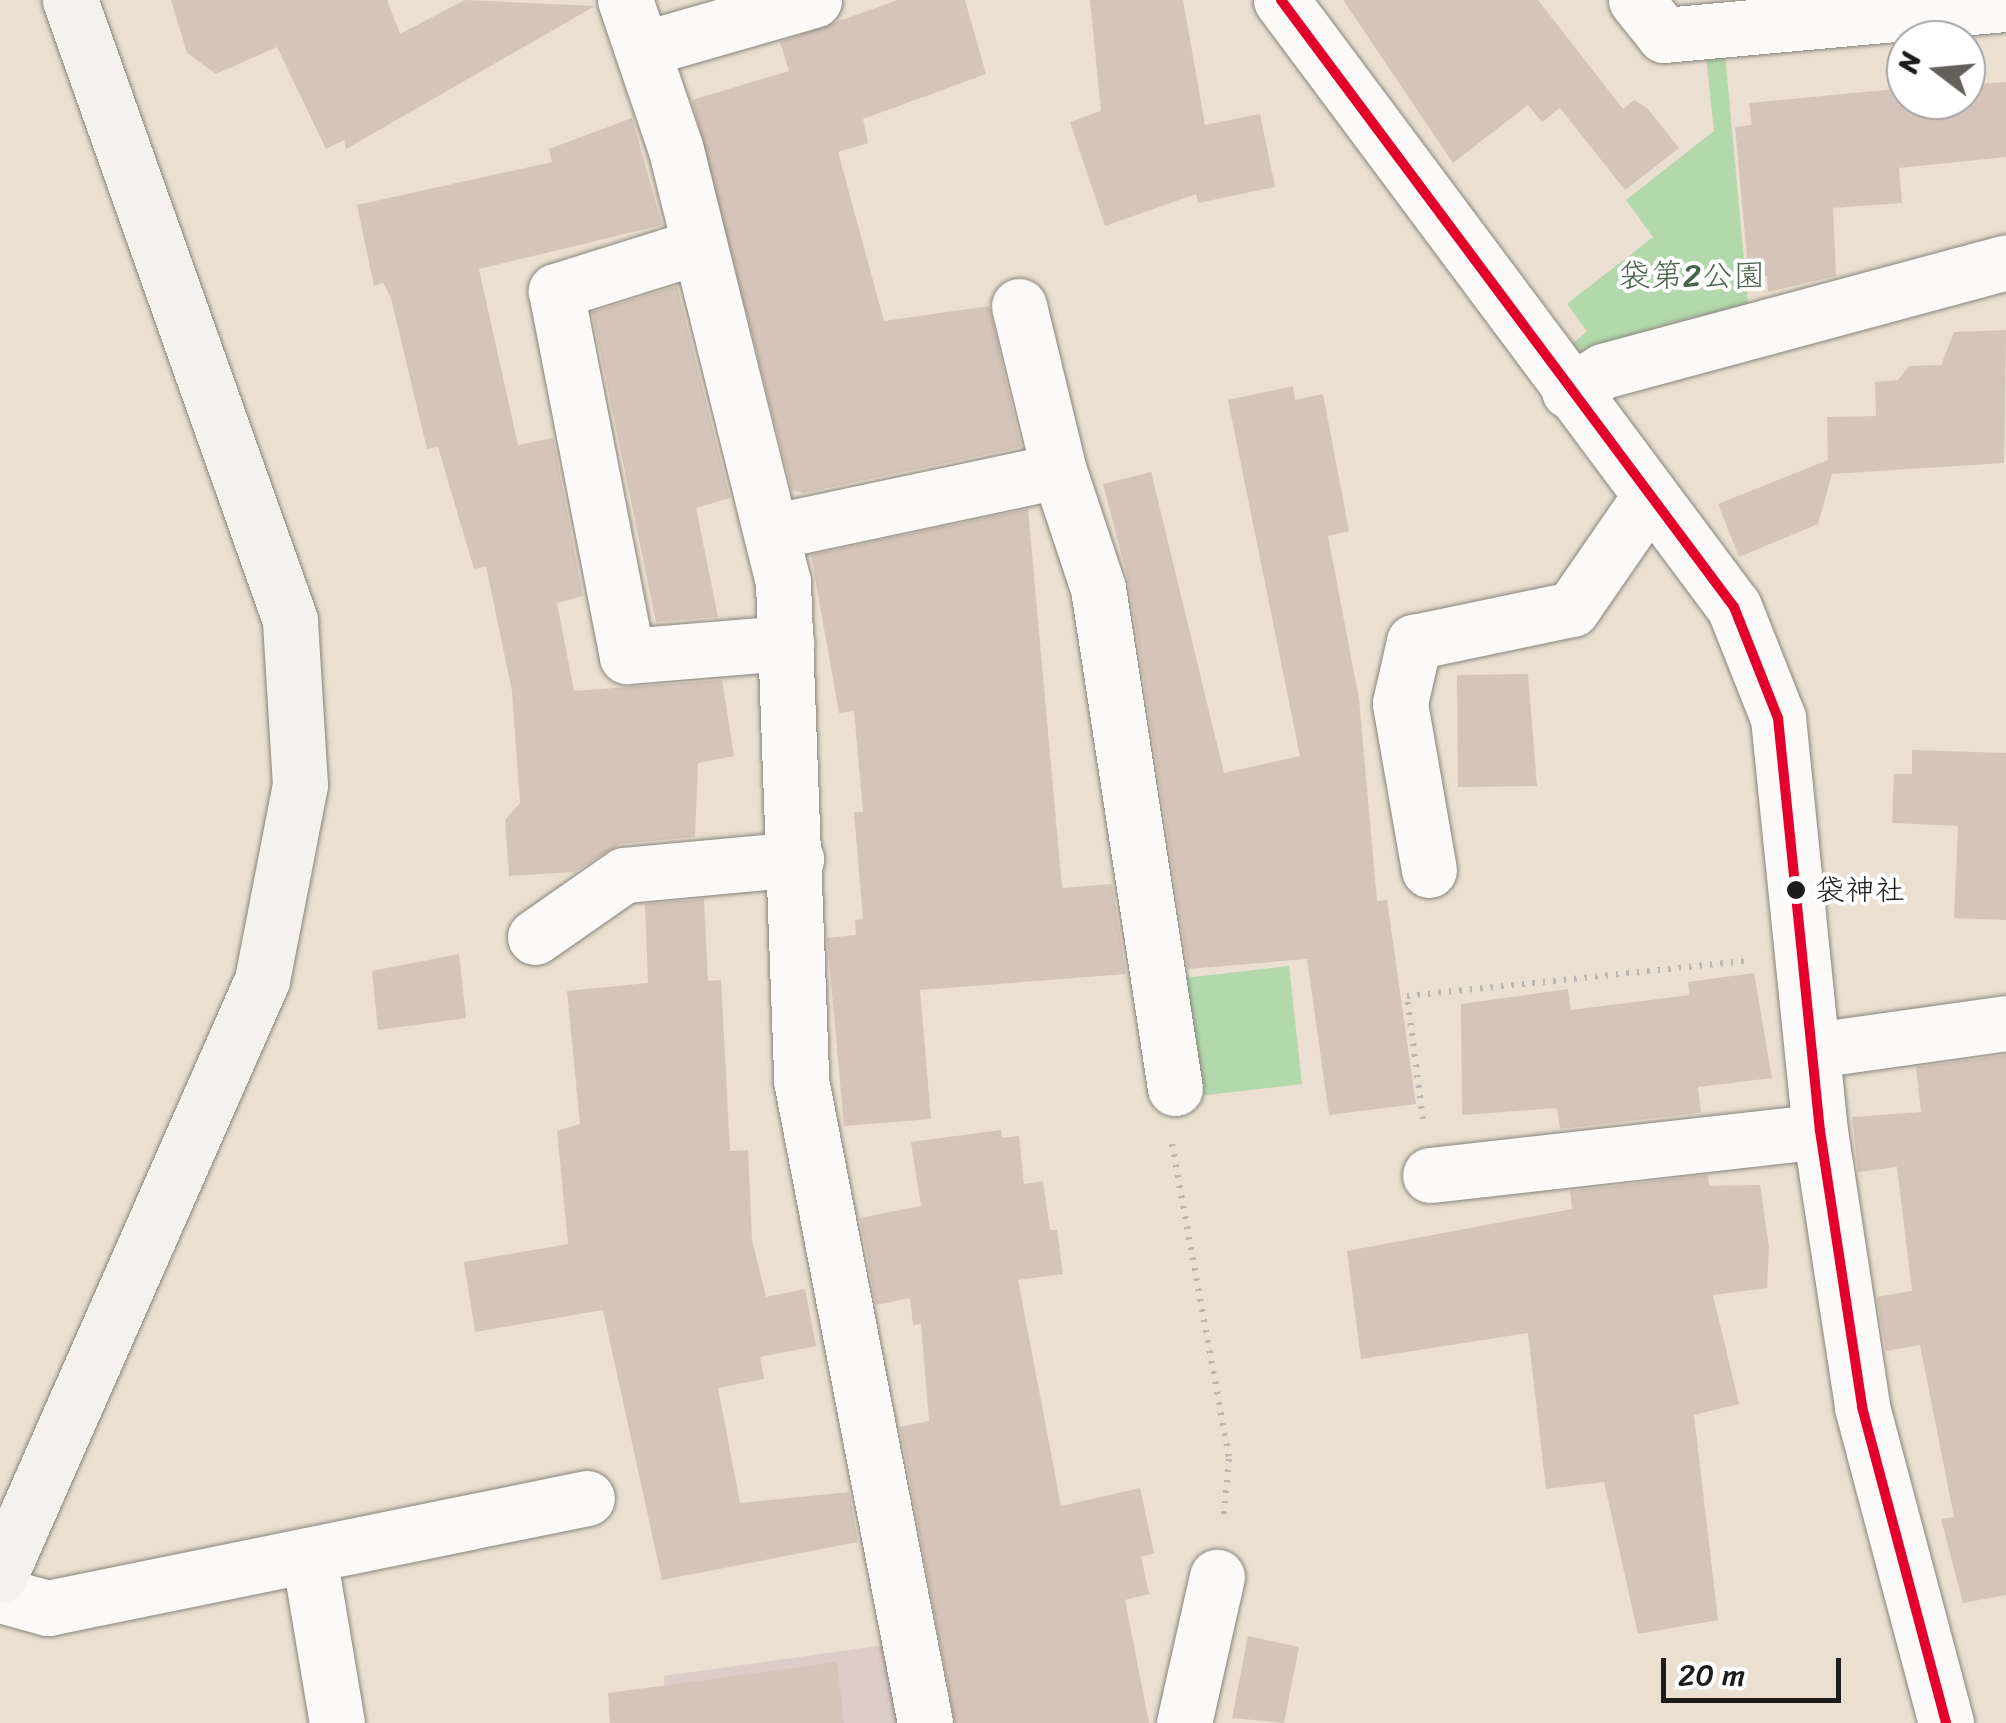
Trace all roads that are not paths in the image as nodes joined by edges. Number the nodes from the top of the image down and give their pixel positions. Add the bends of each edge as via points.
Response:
1 (70, 0) edge
2 (814, 0) edge
3 (1281, 0) edge
4 (1636, 0) edge
5 (2006, 4) edge
6 (1824, 12) edge
7 (634, 25) edge
8 (696, 246) junction
9 (2006, 262) edge
10 (1019, 306) dead end
11 (1569, 390) junction
12 (1059, 471) junction
13 (1650, 496) junction
14 (771, 532) junction
15 (786, 643) junction
16 (796, 859) junction
17 (1429, 870) dead end
18 (534, 938) dead end
19 (2006, 1023) edge
20 (1814, 1050) junction
21 (1174, 1088) road end
22 (1820, 1131) junction
23 (1430, 1175) road end
24 (587, 1498) dead end
25 (309, 1556) junction
26 (0, 1576) edge
27 (1217, 1577) road end
28 (0, 1595) edge
29 (337, 1723) edge
30 (925, 1723) edge
31 (1184, 1723) edge
32 (1946, 1723) edge

1 - 26 street via 290,620 300,785 262,980
2 - 7 street
3 - 11 street
4 - 6 street via 1664,36
5 - 6 street
7 - 8 street
8 - 14 street
8 - 15 street via 556,292 626,656
9 - 11 street via 1603,371
10 - 12 street
11 - 13 street
12 - 14 street
12 - 21 street via 1098,588
13 - 17 street via 1572,609 1414,642 1400,703
13 - 20 street via 1734,606 1778,718
14 - 15 street
15 - 16 street
16 - 18 street via 624,875
16 - 30 street via 801,1080 823,1228
19 - 20 street
20 - 22 street
22 - 23 street
22 - 32 street via 1862,1406
24 - 25 street
25 - 28 street via 48,1608
25 - 29 street
27 - 31 street

